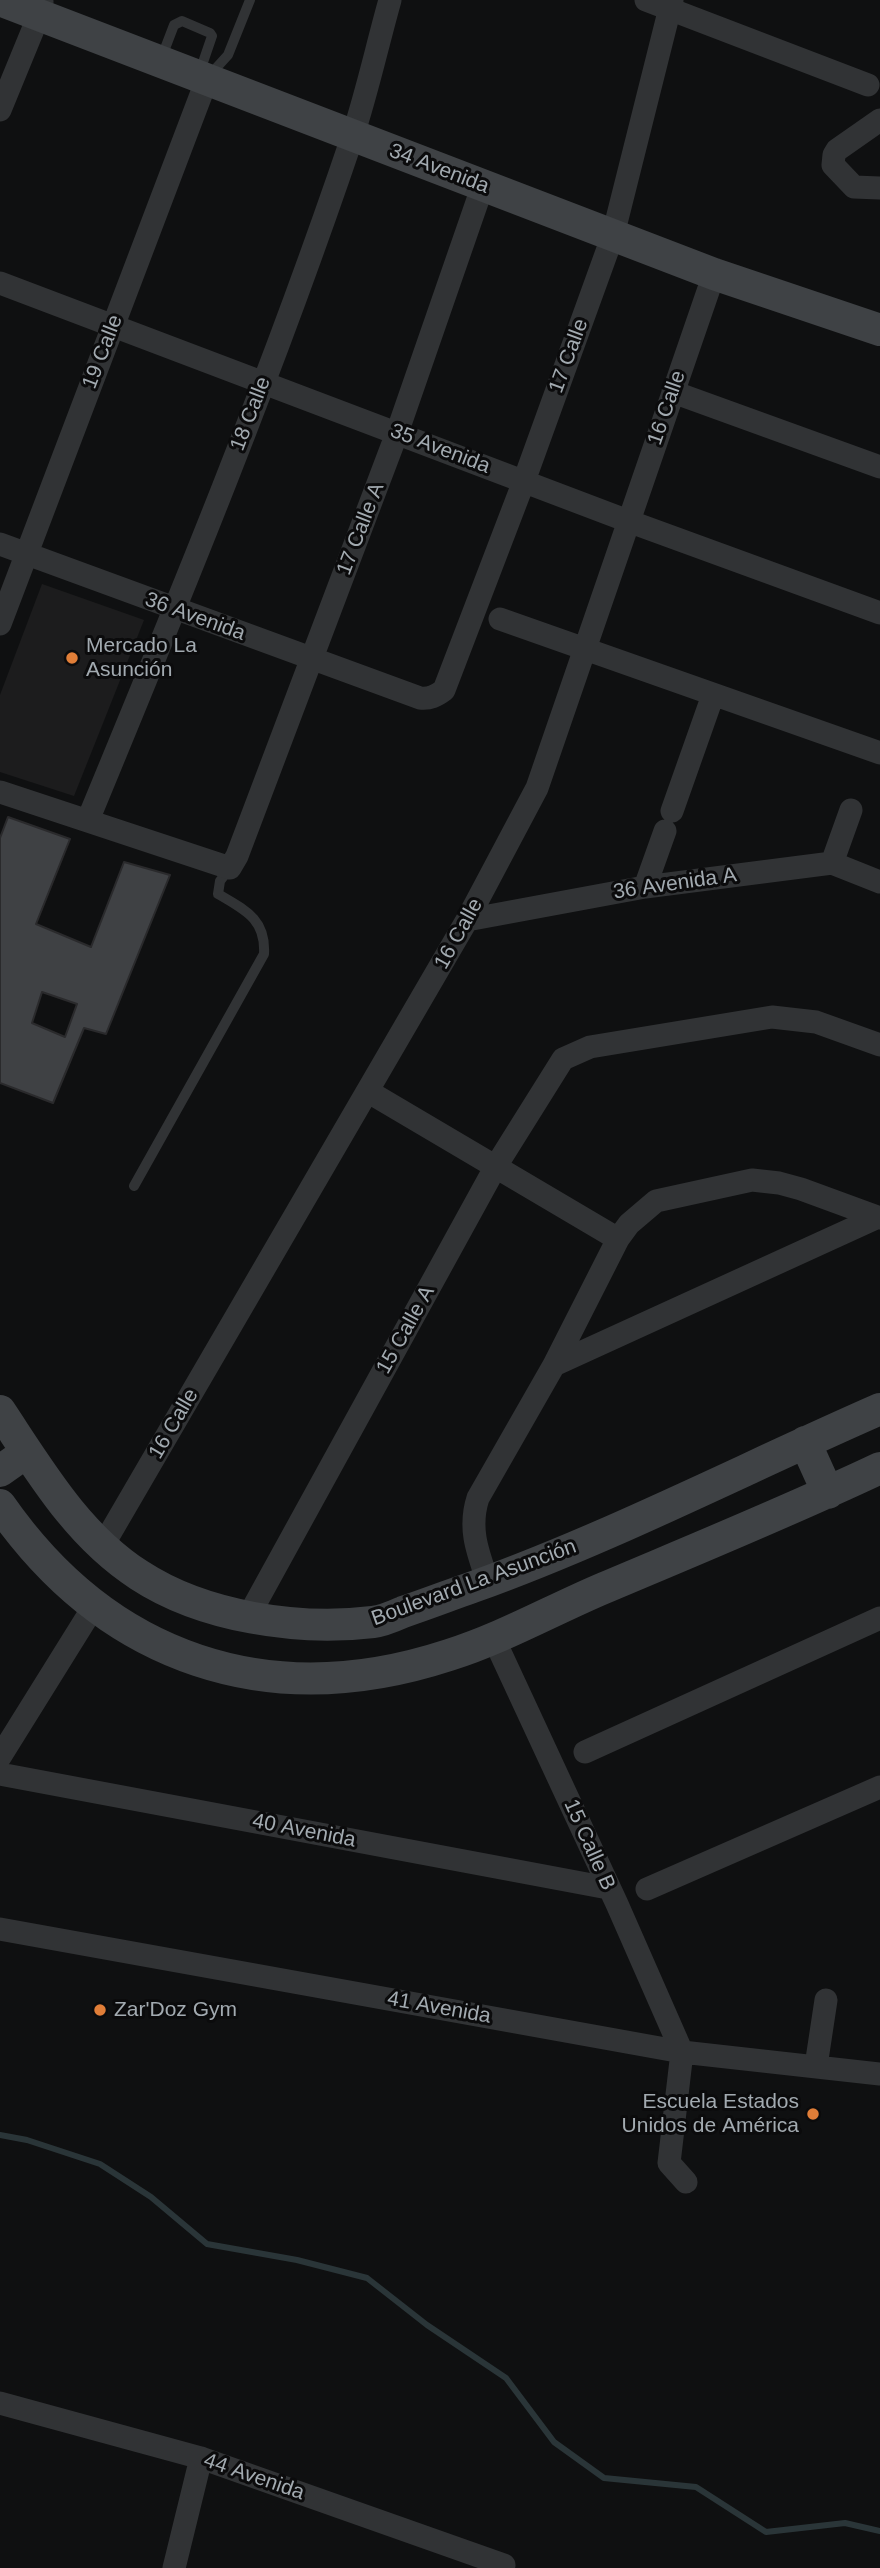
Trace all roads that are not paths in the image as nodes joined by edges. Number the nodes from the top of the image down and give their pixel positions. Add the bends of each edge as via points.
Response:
1 (1, 0) edge
2 (250, 0) edge
3 (390, 0) edge
4 (646, 0) edge
5 (672, 4) edge
6 (41, 7) edge
7 (160, 61) junction
8 (203, 78) junction
9 (868, 85) dead end
10 (0, 110) edge
11 (880, 120) edge
12 (352, 136) junction
13 (483, 186) junction
14 (880, 188) edge
15 (613, 235) junction
16 (714, 274) junction
17 (0, 283) edge
18 (113, 326) junction
19 (880, 330) edge
20 (264, 382) junction
21 (673, 392) junction
22 (397, 433) junction
23 (880, 467) edge
24 (524, 481) junction
25 (628, 521) junction
26 (0, 544) edge
27 (27, 553) junction
28 (175, 610) junction
29 (880, 613) edge
30 (500, 619) dead end
31 (0, 624) edge
32 (583, 649) junction
33 (312, 660) junction
34 (713, 695) junction
35 (431, 698) joint
36 (878, 744) edge
37 (0, 792) edge
38 (851, 810) dead end
39 (88, 820) junction
40 (832, 863) junction
41 (230, 868) junction
42 (880, 882) edge
43 (645, 887) junction
44 (467, 920) junction
45 (880, 1045) edge
46 (369, 1092) junction
47 (496, 1166) junction
48 (134, 1186) dead end
49 (879, 1218) edge
50 (624, 1232) junction
51 (554, 1365) junction
52 (880, 1409) edge
53 (0, 1411) edge
54 (805, 1442) junction
55 (27, 1452) junction
56 (880, 1468) edge
57 (0, 1471) edge
58 (828, 1493) junction
59 (0, 1505) edge
60 (102, 1547) junction
61 (543, 1562) junction
62 (488, 1582) junction
63 (174, 1595) junction
64 (94, 1606) junction
65 (562, 1606) junction
66 (247, 1617) junction
67 (880, 1618) edge
68 (495, 1639) junction
69 (146, 1640) junction
70 (584, 1752) dead end
71 (0, 1757) edge
72 (0, 1774) edge
73 (880, 1787) edge
74 (608, 1888) junction
75 (647, 1888) dead end
76 (0, 1929) edge
77 (826, 2000) dead end
78 (682, 2052) junction
79 (816, 2066) junction
80 (880, 2074) edge
81 (686, 2182) dead end
82 (0, 2403) edge
83 (201, 2458) junction
84 (504, 2565) dead end
85 (174, 2568) edge

1 - 6 main road, 34 Avenida
2 - 8 lane via 228,55
3 - 12 street, 18 Calle
4 - 5 street
5 - 9 street
5 - 15 street, 17 Calle
6 - 7 main road, 34 Avenida
6 - 10 street
7 - 8 main road, 34 Avenida
7 - 8 lane via 174,25 182,21 212,36
8 - 12 main road, 34 Avenida
8 - 18 street, 19 Calle
11 - 14 street via 837,150 833,165 854,187
12 - 13 main road, 34 Avenida
12 - 20 street, 18 Calle
13 - 15 main road, 34 Avenida
13 - 22 street, 17 Calle A
15 - 16 main road, 34 Avenida
15 - 24 street, 17 Calle
16 - 19 main road, 34 Avenida
16 - 21 street, 16 Calle
17 - 18 street, 35 Avenida
18 - 20 street, 35 Avenida
18 - 27 street, 19 Calle
20 - 22 street, 35 Avenida
20 - 28 street, 18 Calle
21 - 23 street
21 - 25 street, 16 Calle
22 - 24 street, 35 Avenida
22 - 33 street, 17 Calle A
24 - 25 street, 35 Avenida
24 - 35 street, 17 Calle via 444,690
25 - 29 street, 35 Avenida
25 - 32 street, 16 Calle
26 - 27 street, 36 Avenida
27 - 28 street, 36 Avenida
27 - 31 street, 19 Calle
28 - 33 street, 36 Avenida
28 - 39 street, 18 Calle
30 - 32 street
32 - 34 street
32 - 44 street, 16 Calle via 537,788
33 - 35 street, 36 Avenida via 419,698
33 - 41 street, 17 Calle A
34 - 36 street
34 - 43 street
37 - 39 street
38 - 40 street
39 - 41 street
40 - 42 street, 36 Avenida A
40 - 43 street, 36 Avenida A
41 - 48 lane via 220,881 218,894 261,927 264,954
43 - 44 street, 36 Avenida A
44 - 46 street, 16 Calle
45 - 47 street, 15 Calle A via 816,1022 772,1017 577,1051 563,1059
46 - 47 street
46 - 60 street, 16 Calle
47 - 50 street
47 - 66 street, 15 Calle A
49 - 50 street via 801,1189 752,1180 656,1201
49 - 51 street
50 - 51 street
51 - 62 street via 474,1510 474,1535
52 - 54 main road, Boulevard La Asunción
53 - 55 main road, Boulevard La Asunción
54 - 58 main road
54 - 61 main road, Boulevard La Asunción
55 - 57 main road
55 - 60 main road, Boulevard La Asunción via 67,1511
56 - 58 main road
58 - 65 main road
59 - 64 main road via 42,1560
60 - 63 main road, Boulevard La Asunción
61 - 62 main road, Boulevard La Asunción
61 - 65 main road
62 - 66 main road, Boulevard La Asunción via 376,1622
63 - 66 main road, Boulevard La Asunción
63 - 69 main road
64 - 69 main road
64 - 71 street
65 - 68 main road
67 - 70 street
68 - 69 main road via 386,1672 326,1679 261,1677 196,1662
68 - 74 street, 15 Calle B
72 - 74 street, 40 Avenida
73 - 75 street
74 - 78 street, 15 Calle B
76 - 78 street, 41 Avenida
77 - 79 street
78 - 79 street, 41 Avenida
78 - 81 street via 669,2163
79 - 80 street, 41 Avenida
82 - 83 street, 44 Avenida
83 - 84 street, 44 Avenida
83 - 85 street

